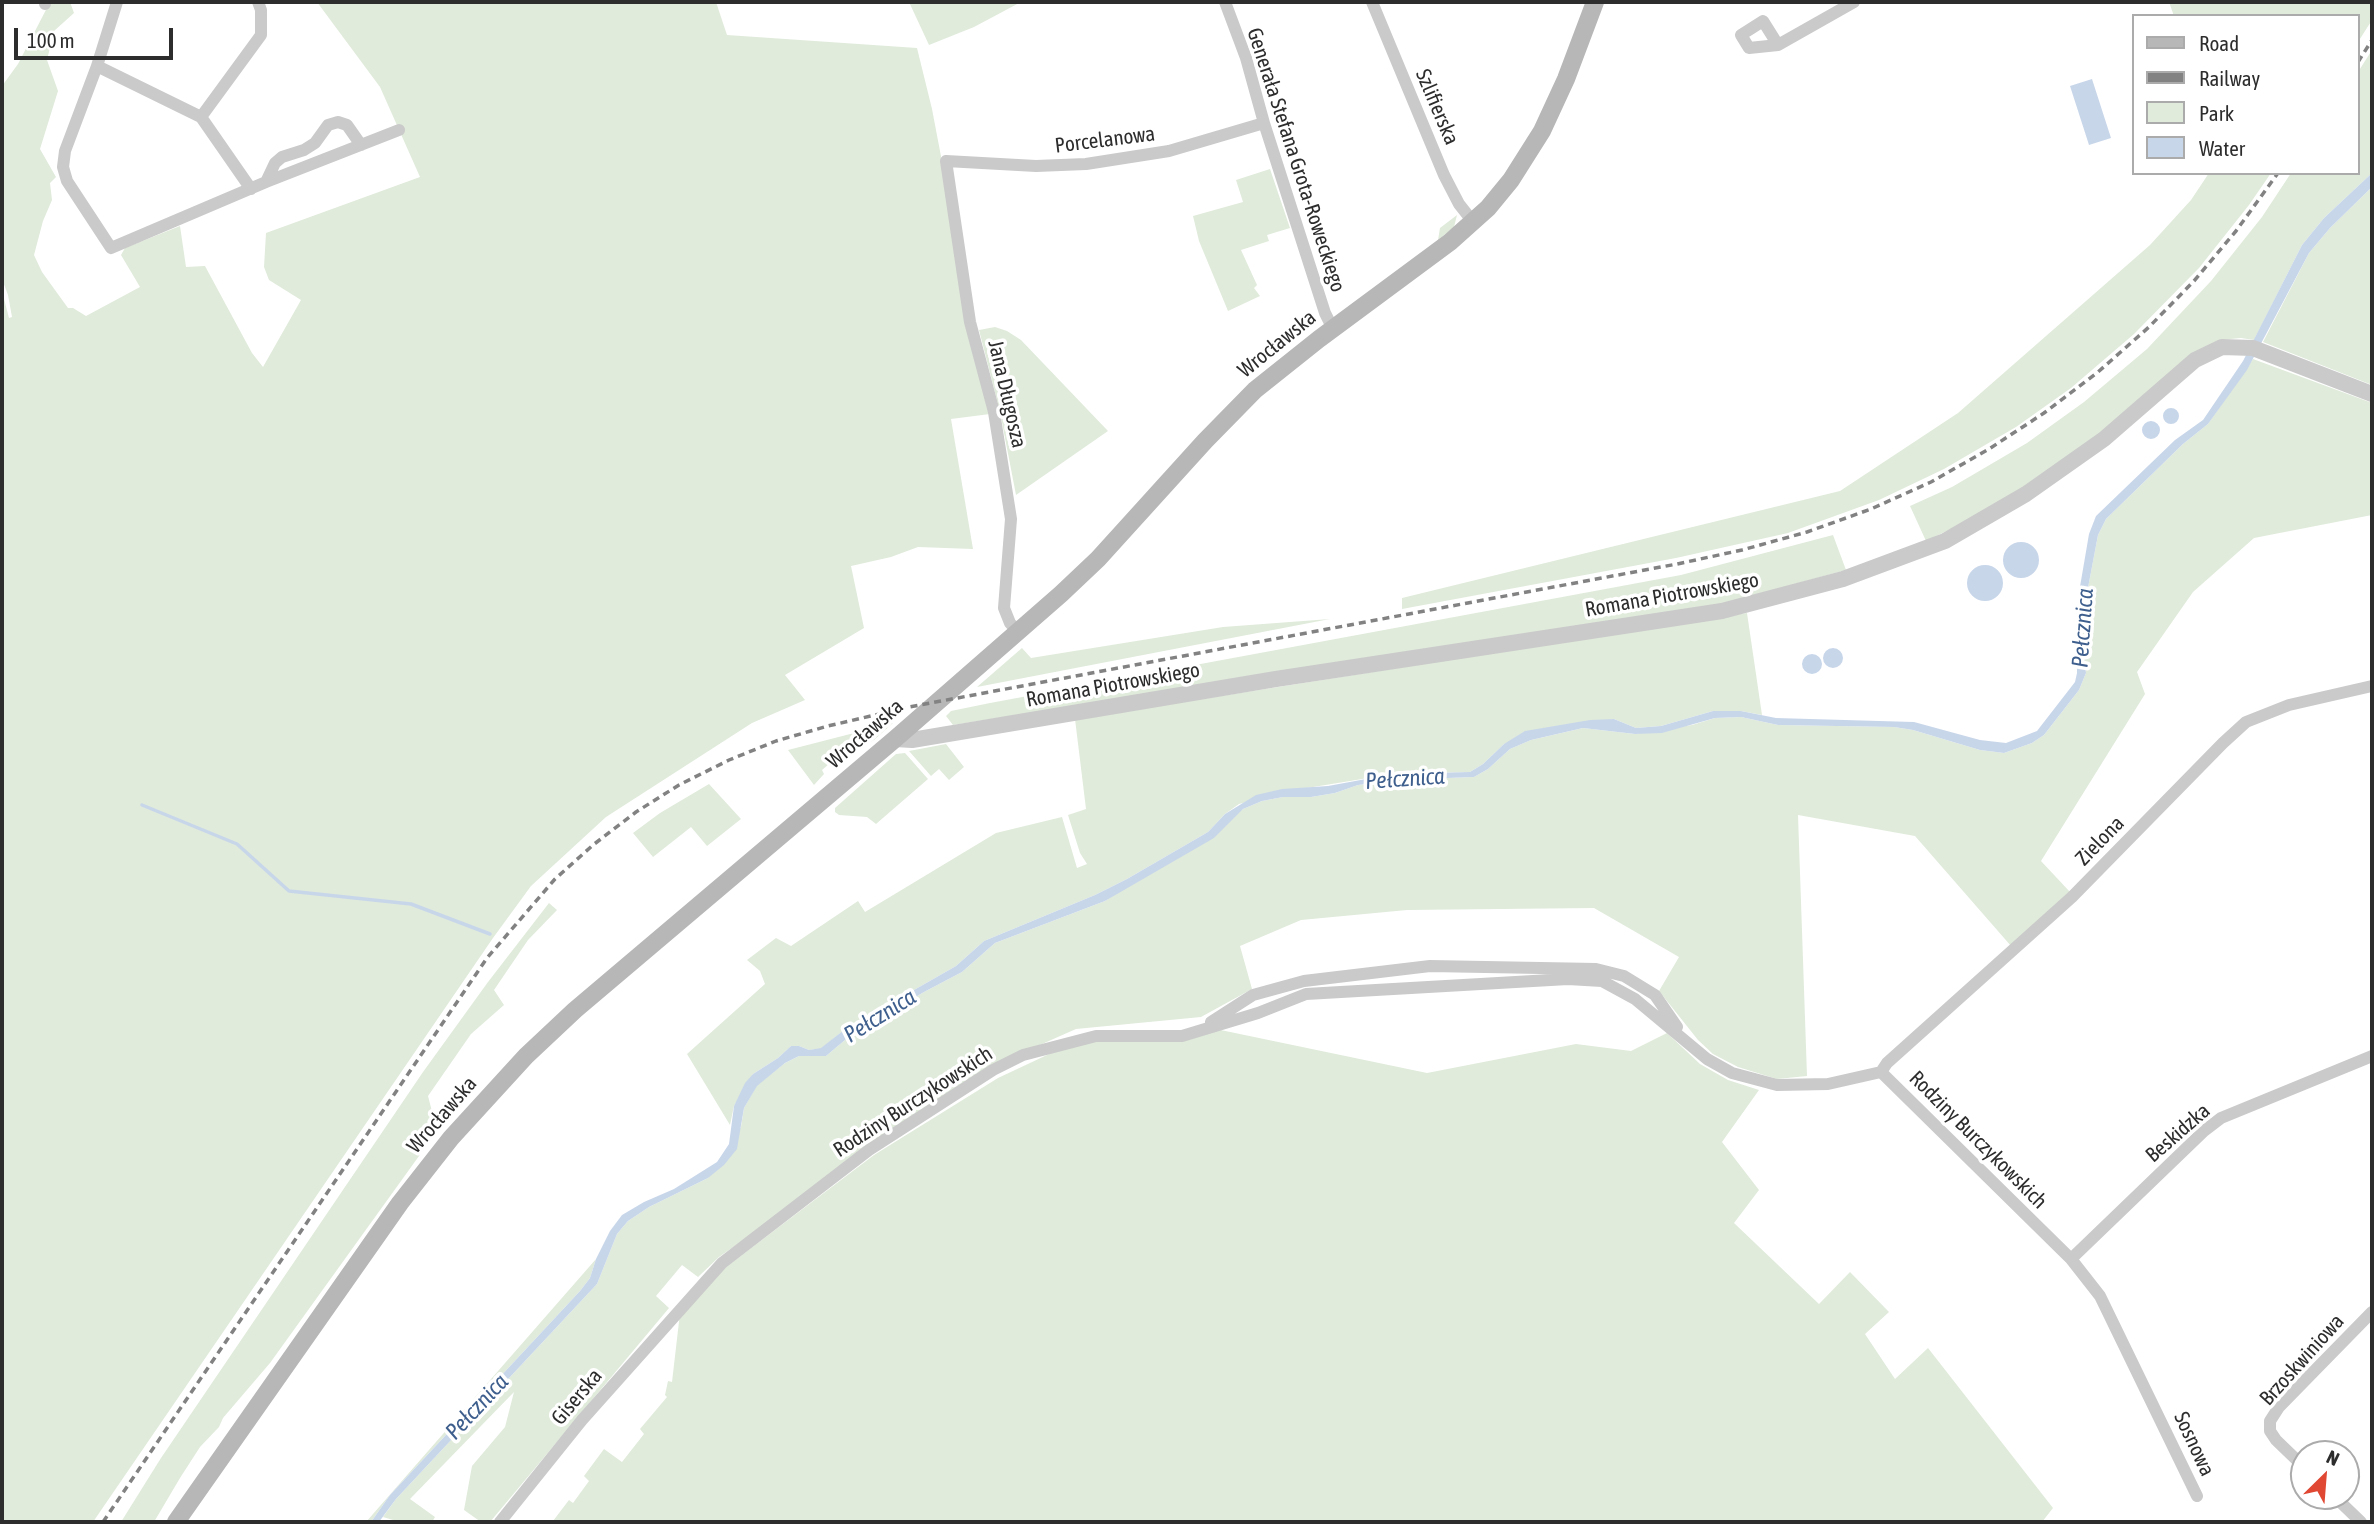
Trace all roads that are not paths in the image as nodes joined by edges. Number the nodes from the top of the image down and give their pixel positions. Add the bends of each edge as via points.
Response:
1 (117, 2) edge
2 (258, 2) edge
3 (1225, 2) edge
4 (1372, 2) edge
5 (1595, 2) edge
6 (1854, 2) edge
7 (1778, 45) dead end
8 (97, 66) junction
9 (201, 117) junction
10 (1264, 123) junction
11 (399, 130) dead end
12 (361, 145) junction
13 (946, 160) joint
14 (265, 181) junction
15 (251, 189) junction
16 (1474, 223) junction
17 (1333, 328) junction
18 (2372, 394) edge
19 (1018, 632) junction
20 (2372, 686) edge
21 (918, 718) junction
22 (950, 734) junction
23 (895, 739) junction
24 (1200, 1030) junction
25 (1687, 1042) junction
26 (2372, 1056) edge
27 (1881, 1072) junction
28 (2071, 1259) junction
29 (688, 1300) joint
30 (2372, 1312) edge
31 (2157, 1409) joint
32 (2290, 1454) edge
33 (2197, 1496) dead end
34 (176, 1522) edge
35 (500, 1522) edge

1 - 8 street
2 - 9 street via 261,35
3 - 10 street, Generała Stefana Grota-Roweckiego
4 - 16 street, Szlifierska via 1444,175
5 - 16 main road, Wrocławska via 1542,131 1511,180
6 - 7 street
8 - 9 street
8 - 15 street via 63,167 67,181 111,248
9 - 15 street
10 - 13 street, Porcelanowa via 1169,151 1086,164
10 - 17 street, Generała Stefana Grota-Roweckiego
11 - 12 street
12 - 14 street
12 - 14 street via 347,125 328,125 315,143 282,156
13 - 19 street, Jana Długosza via 970,322 995,412 1011,519 1004,608
14 - 15 street
16 - 17 main road, Wrocławska
17 - 19 main road, Wrocławska via 1244,401 1098,559
18 - 22 street, Romana Piotrowskiego via 2269,354 2222,347 2195,360 2104,439 2026,494 1945,541 1843,579 1721,611
19 - 21 main road, Wrocławska
20 - 27 street, Zielona via 2289,705 2246,722 2072,897
21 - 22 street via 935,732
21 - 23 main road, Wrocławska
22 - 23 street, Romana Piotrowskiego
23 - 34 main road, Wrocławska via 575,1010 488,1096 393,1212
24 - 25 street, Rodziny Burczykowskich via 1306,994 1568,979 1602,981 1635,999
24 - 25 street, Rodziny Burczykowskich via 1253,995 1304,981 1430,966 1596,969 1624,976 1655,995
24 - 29 street, Rodziny Burczykowskich via 1182,1036 1097,1036 1023,1055 993,1070 859,1158 722,1263
25 - 27 street, Rodziny Burczykowskich via 1732,1073 1777,1084 1828,1084
26 - 28 street, Beskidzka via 2221,1118
27 - 28 street, Rodziny Burczykowskich
28 - 31 street, Rodziny Burczykowskich via 2100,1296
29 - 35 street, Giserska
30 - 32 street, Brzoskwiniowa via 2270,1421 2270,1431
31 - 33 street, Sosnowa

